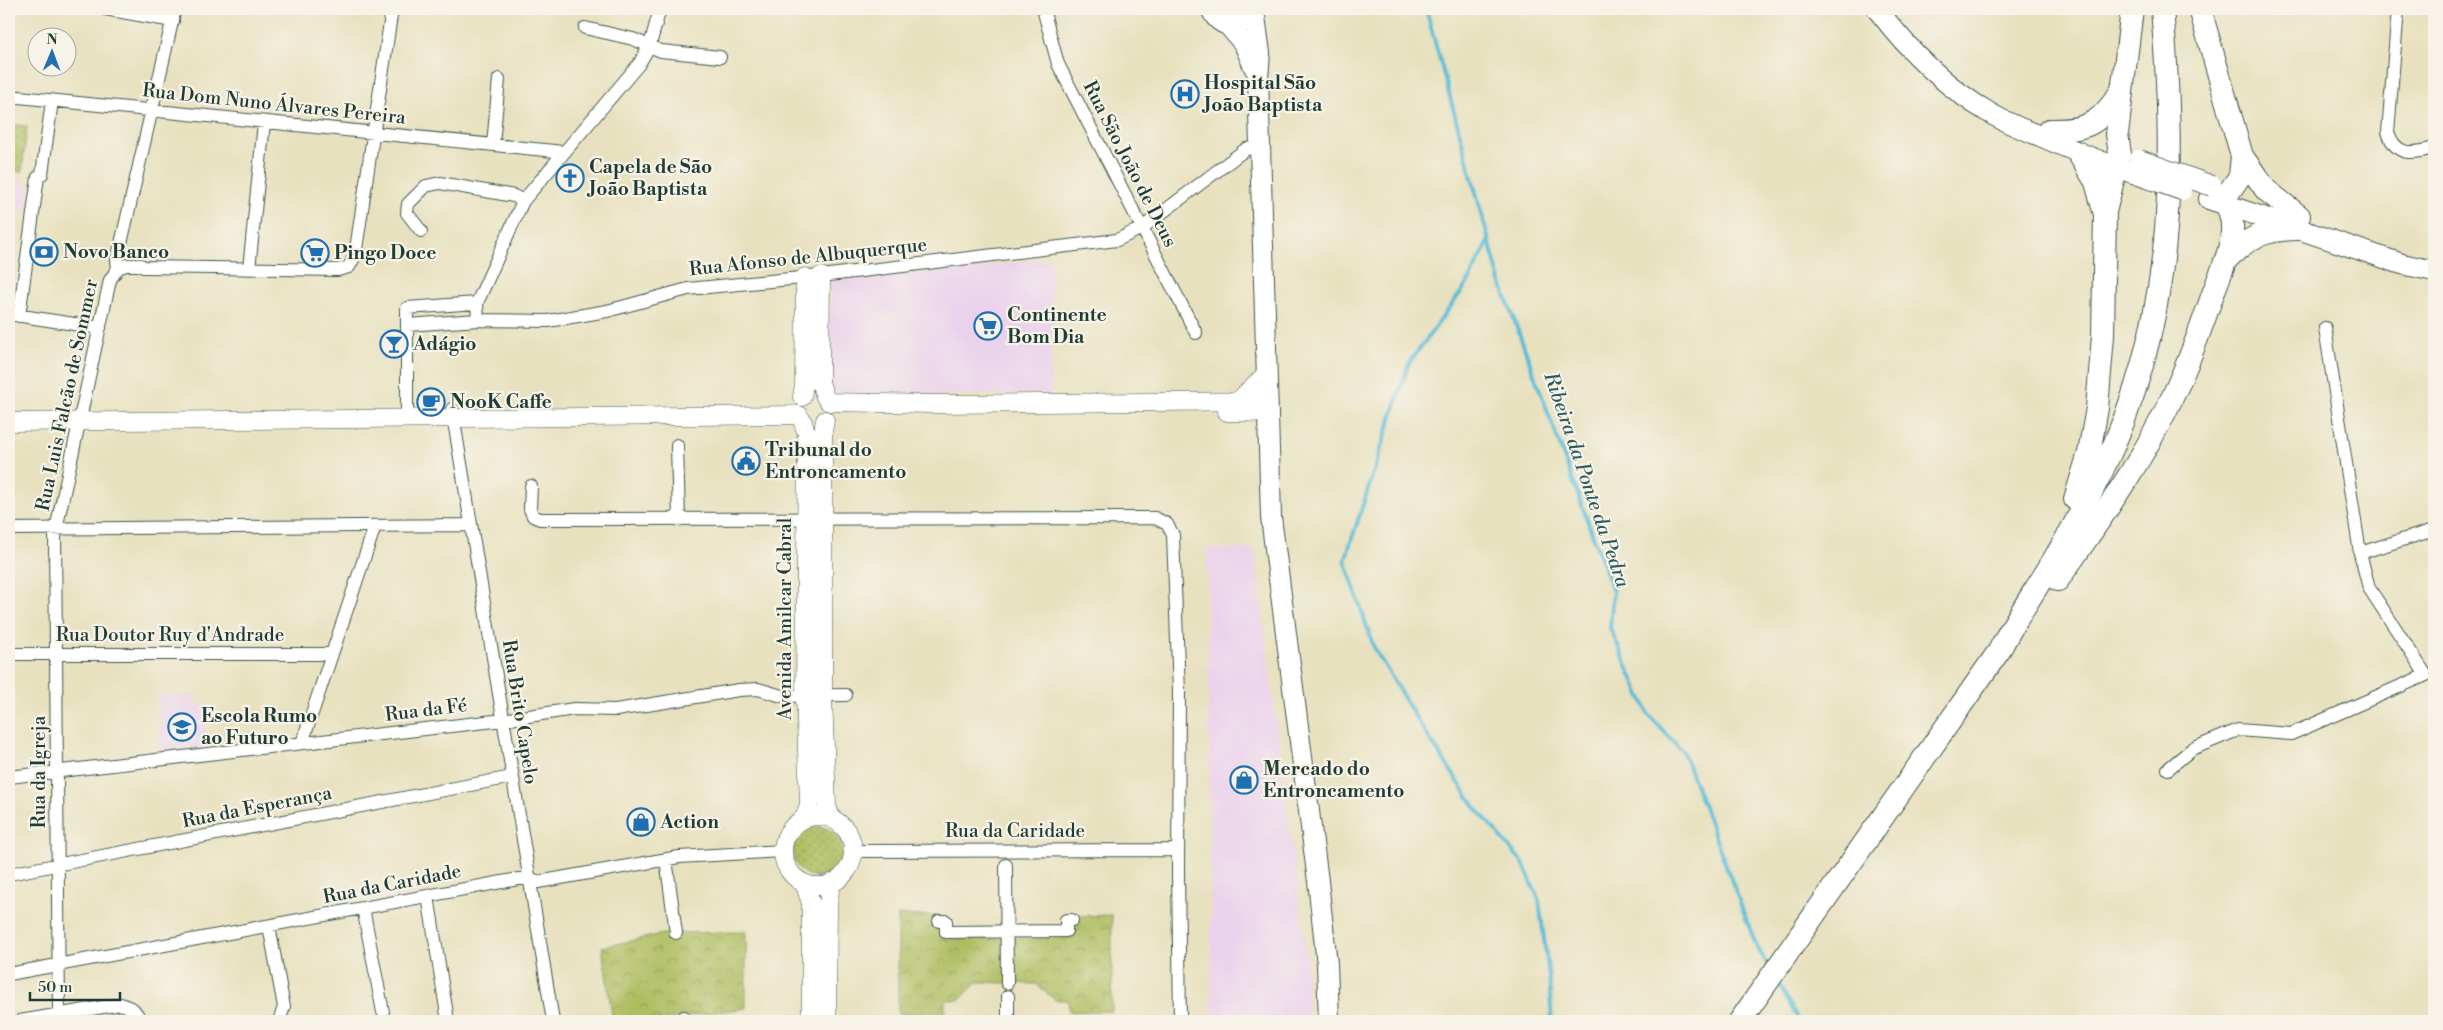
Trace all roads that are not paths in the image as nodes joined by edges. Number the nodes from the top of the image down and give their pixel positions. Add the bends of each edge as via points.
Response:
1 (105, 9) edge
2 (392, 9) edge
3 (660, 9) edge
4 (1043, 9) edge
5 (1254, 9) edge
6 (1877, 9) edge
7 (2132, 9) edge
8 (2162, 9) edge
9 (2173, 9) edge
10 (2200, 9) edge
11 (2398, 9) edge
12 (1212, 14) edge
13 (174, 15) edge
14 (585, 28) dead end
15 (650, 45) junction
16 (720, 57) dead end
17 (1258, 78) junction
18 (499, 79) dead end
19 (1945, 80) junction
20 (2122, 90) junction
21 (9, 96) edge
22 (52, 101) junction
23 (151, 111) junction
24 (264, 123) junction
25 (2049, 130) junction
26 (372, 132) junction
27 (493, 144) junction
28 (1260, 147) junction
29 (2434, 148) edge
30 (564, 152) junction
31 (2078, 152) junction
32 (2242, 156) junction
33 (2129, 164) junction
34 (2219, 195) junction
35 (523, 201) junction
36 (2105, 212) junction
37 (2297, 223) junction
38 (1142, 228) junction
39 (421, 231) dead end
40 (2224, 261) junction
41 (2434, 265) edge
42 (118, 268) junction
43 (250, 269) junction
44 (2434, 271) edge
45 (813, 276) junction
46 (477, 303) junction
47 (14, 315) edge
48 (478, 320) junction
49 (407, 325) junction
50 (100, 328) junction
51 (2325, 328) dead end
52 (1196, 333) dead end
53 (1265, 375) junction
54 (1241, 406) junction
55 (1268, 407) junction
56 (827, 408) junction
57 (800, 409) junction
58 (9, 412) edge
59 (407, 414) junction
60 (452, 414) junction
61 (82, 417) junction
62 (9, 422) edge
63 (677, 445) dead end
64 (1269, 446) junction
65 (531, 486) dead end
66 (815, 519) junction
67 (679, 520) junction
68 (470, 525) junction
69 (376, 526) junction
70 (57, 528) junction
71 (9, 529) edge
72 (2434, 530) edge
73 (2360, 553) junction
74 (2068, 565) junction
75 (2039, 582) junction
76 (1999, 651) junction
77 (9, 654) edge
78 (56, 654) junction
79 (332, 654) junction
80 (846, 694) dead end
81 (805, 695) junction
82 (823, 695) junction
83 (503, 720) junction
84 (302, 744) junction
85 (2168, 769) dead end
86 (57, 772) junction
87 (512, 777) junction
88 (9, 778) edge
89 (804, 818) junction
90 (831, 818) junction
91 (852, 850) junction
92 (1178, 850) junction
93 (783, 851) junction
94 (666, 859) junction
95 (58, 864) junction
96 (1006, 865) dead end
97 (9, 874) edge
98 (529, 877) junction
99 (804, 883) junction
100 (831, 883) junction
101 (428, 896) junction
102 (363, 908) junction
103 (1072, 920) dead end
104 (939, 921) dead end
105 (269, 926) junction
106 (1006, 931) junction
107 (676, 933) dead end
108 (59, 965) junction
109 (9, 974) edge
110 (383, 1012) dead end
111 (59, 1014) junction
112 (20, 1021) edge
113 (142, 1021) edge
114 (279, 1021) edge
115 (448, 1021) edge
116 (553, 1021) edge
117 (811, 1021) edge
118 (827, 1021) edge
119 (1008, 1021) edge
120 (1180, 1021) edge
121 (1329, 1021) edge
122 (1740, 1021) edge

1 - 13 street
2 - 26 street
3 - 15 street
4 - 38 street, Rua São João de Deus via 1058,64
5 - 12 main road via 1245,22
5 - 17 main road via 1260,53
6 - 19 main road via 1899,36
7 - 20 highway
8 - 75 highway via 2170,108 2170,187 2165,251 2153,323 2134,393 2114,444 2079,516
9 - 74 highway via 2180,95 2181,165 2175,260 2168,306 2130,433
10 - 32 highway
11 - 29 street via 2388,132 2398,149 2412,152
12 - 17 main road via 1244,44
13 - 23 street, Rua Luis Falcão de Sommer
14 - 15 street
15 - 16 street via 661,51
15 - 30 street via 639,64
17 - 28 main road
18 - 27 street
19 - 25 main road
19 - 31 main road via 1988,113
20 - 25 highway via 2108,111 2093,123 2073,129
20 - 33 highway via 2118,134
21 - 22 street, Rua Dom Nuno Álvares Pereira
22 - 23 street, Rua Dom Nuno Álvares Pereira
22 - 47 street via 42,174 38,177
23 - 24 street, Rua Dom Nuno Álvares Pereira
23 - 42 street, Rua Luis Falcão de Sommer
24 - 26 street, Rua Dom Nuno Álvares Pereira
24 - 43 street
25 - 33 main road
26 - 27 street, Rua Dom Nuno Álvares Pereira
26 - 43 street via 352,264 342,270
27 - 30 street, Rua Dom Nuno Álvares Pereira
28 - 38 street, Rua Afonso de Albuquerque via 1246,149
28 - 53 main road
30 - 35 street
31 - 33 main road
31 - 36 highway via 2096,182
32 - 34 highway via 2240,176
32 - 37 highway via 2266,190
33 - 34 main road, bridge
33 - 36 highway
34 - 37 main road
34 - 40 highway via 2230,212 2233,224
35 - 39 street via 514,196 440,183 426,186 408,204 407,213
35 - 46 street
36 - 75 highway via 2104,336 2094,431 2078,490
37 - 40 highway via 2257,235
37 - 41 main road
37 - 44 main road via 2402,264
38 - 45 street, Rua Afonso de Albuquerque via 1117,240
38 - 52 street, Rua São João de Deus
40 - 74 highway via 2192,353 2171,401 2130,472
42 - 43 street via 131,264
42 - 50 street, Rua Luis Falcão de Sommer via 110,280
45 - 48 street, Rua Afonso de Albuquerque via 688,289 607,311 548,321
45 - 56 street, Avenida Amilcar Cabral via 820,382
45 - 57 street, Avenida Amilcar Cabral
46 - 48 street
46 - 49 street via 407,308
47 - 50 street
48 - 49 street, Rua Afonso de Albuquerque
49 - 59 street
50 - 61 street, Rua Luis Falcão de Sommer
51 - 73 street
53 - 54 street
53 - 55 main road
54 - 55 street
54 - 56 street via 934,404
54 - 64 street via 1262,430
55 - 64 main road
56 - 57 street via 816,392
56 - 57 street via 816,425
56 - 66 street, Avenida Amilcar Cabral
57 - 60 street
57 - 66 street, Avenida Amilcar Cabral via 807,434
58 - 61 street
59 - 60 street
59 - 61 street
60 - 68 street, Rua Brito Capelo
61 - 62 street
61 - 70 street, Rua Luis Falcão de Sommer
63 - 67 street
64 - 121 main road via 1270,517 1318,881
65 - 67 street via 530,509 533,516 540,519
66 - 67 street
66 - 81 street, Avenida Amilcar Cabral
66 - 82 street, Avenida Amilcar Cabral
66 - 92 street via 1155,518 1167,524 1173,536 1178,682
68 - 69 street
68 - 83 street, Rua Brito Capelo
69 - 70 street
69 - 79 street
70 - 71 street
70 - 78 street, Rua da Igreja
72 - 73 street
73 - 85 street via 2369,588 2426,675 2291,734 2238,730 2192,749
74 - 76 highway via 2024,630
75 - 76 highway
76 - 122 highway
77 - 78 street, Rua Doutor Ruy d'Andrade
78 - 79 street, Rua Doutor Ruy d'Andrade
78 - 86 street, Rua da Igreja
79 - 84 street
80 - 82 street, Rua da Fé
81 - 82 street, Rua da Fé
81 - 83 street, Rua da Fé via 782,696 758,689 738,690 616,710 574,710
81 - 89 street, Avenida Amilcar Cabral via 809,804
82 - 90 street, Avenida Amilcar Cabral via 827,806
83 - 84 street, Rua da Fé
83 - 87 street, Rua Brito Capelo
84 - 86 street, Rua da Fé
86 - 88 street, Rua da Fé
86 - 95 street, Rua da Igreja
87 - 95 street, Rua da Esperança
87 - 98 street, Rua Brito Capelo
89 - 90 street
89 - 93 street via 788,832
90 - 91 street via 846,831
91 - 92 street, Rua da Caridade
91 - 100 street via 847,870
92 - 120 street
93 - 94 street, Rua da Caridade
93 - 99 street via 789,870
94 - 98 street, Rua da Caridade via 538,882
94 - 107 street
95 - 97 street, Rua da Esperança
95 - 108 street, Rua da Igreja
96 - 106 street
98 - 101 street, Rua da Caridade
98 - 116 street, Rua Brito Capelo
99 - 100 street
99 - 117 street via 811,903
100 - 118 street
101 - 102 street, Rua da Caridade
101 - 115 street
102 - 105 street, Rua da Caridade
102 - 110 street
103 - 106 street via 1066,920 1066,931
104 - 106 street via 946,922 946,932
105 - 108 street, Rua da Caridade
105 - 114 street via 284,1007
106 - 119 street
108 - 109 street, Rua da Caridade
108 - 111 street, Rua da Igreja
111 - 112 street
111 - 113 street via 121,1004 133,1009

